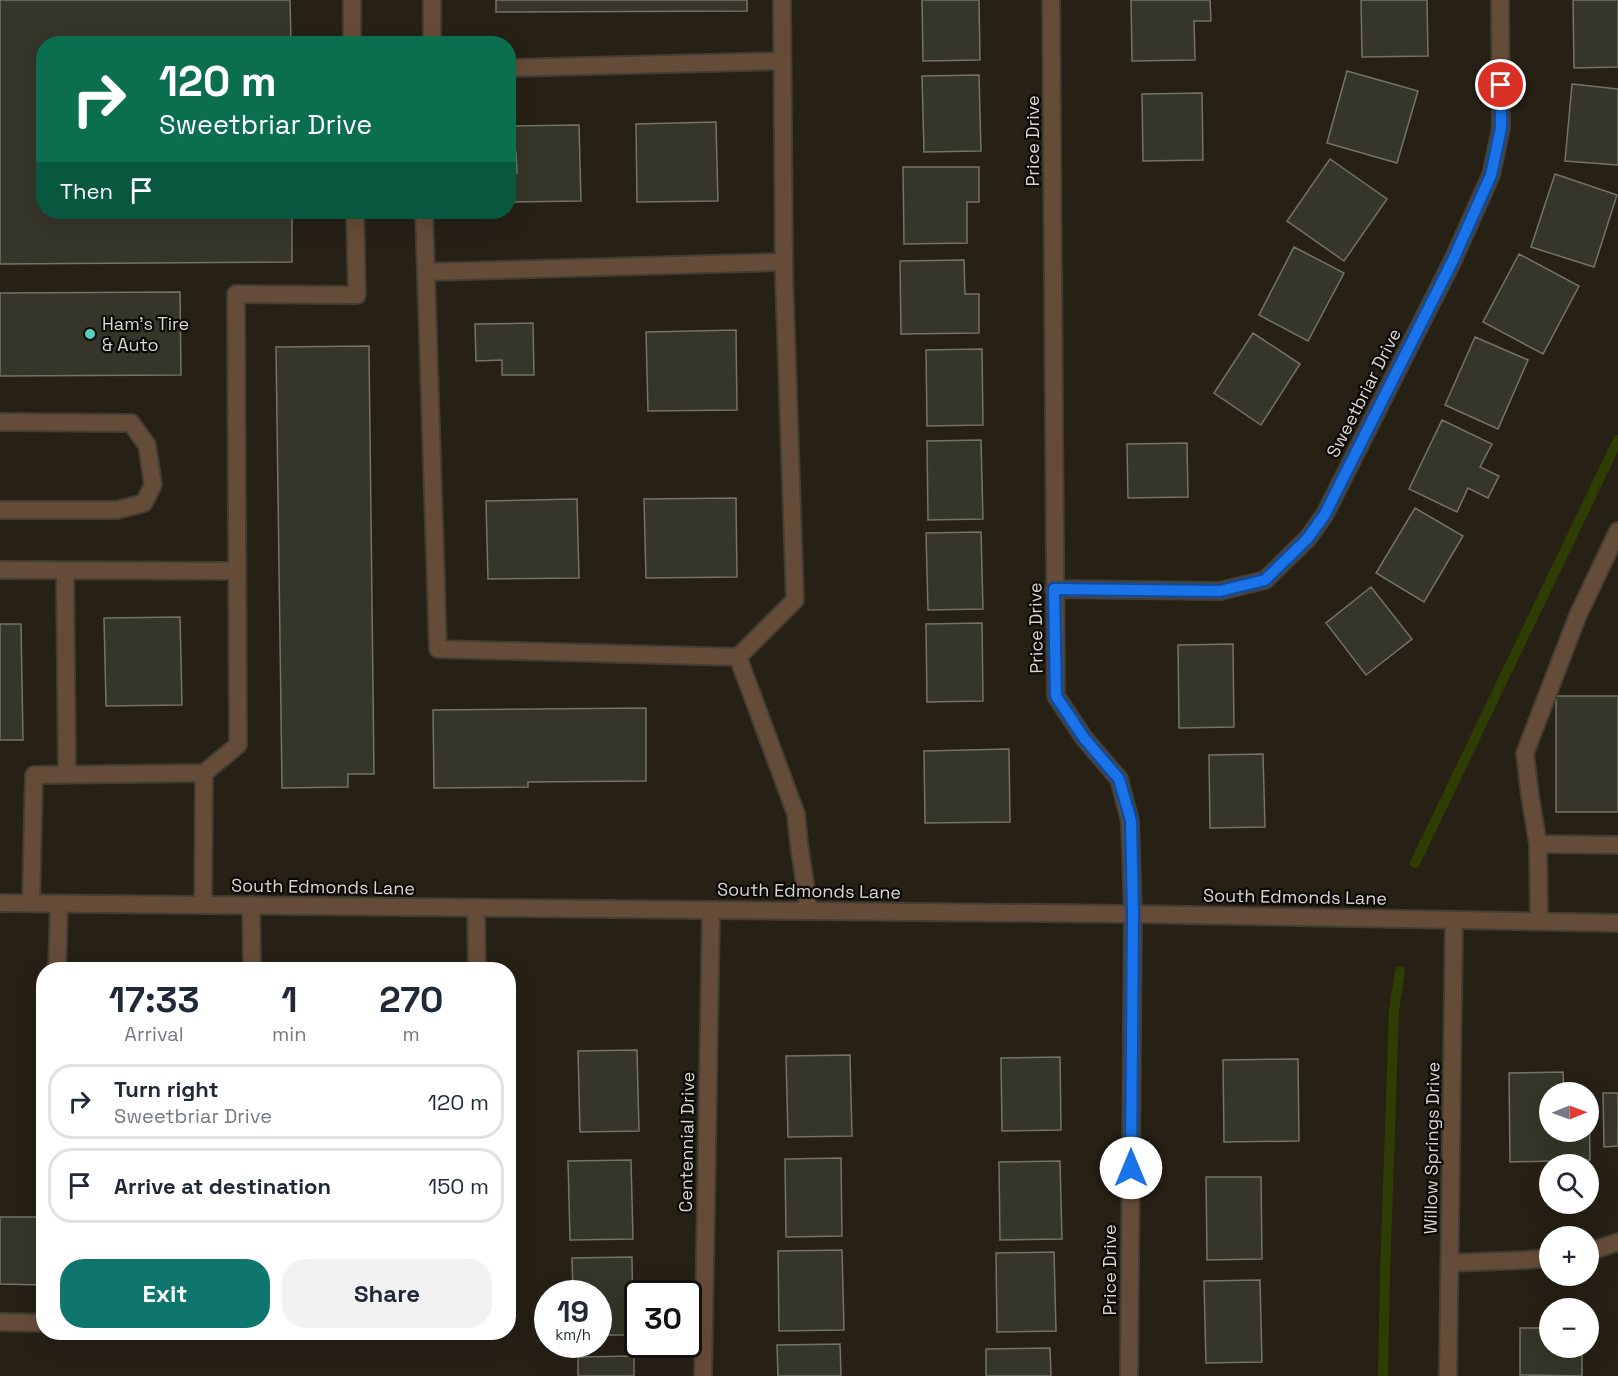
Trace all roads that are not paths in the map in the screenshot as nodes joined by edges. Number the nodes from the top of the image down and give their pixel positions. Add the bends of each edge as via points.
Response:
1 (352, 0) edge
2 (432, 0) edge
3 (782, 0) edge
4 (1051, 0) edge
5 (1500, 0) edge
6 (352, 36) edge
7 (432, 36) edge
8 (782, 61) junction
9 (516, 69) edge
10 (355, 219) edge
11 (424, 219) edge
12 (784, 262) junction
13 (427, 272) junction
14 (0, 422) edge
15 (0, 510) edge
16 (1618, 531) edge
17 (0, 570) edge
18 (65, 571) junction
19 (237, 571) junction
20 (1054, 589) junction
21 (738, 657) junction
22 (204, 773) junction
23 (68, 774) junction
24 (1538, 844) junction
25 (1618, 845) edge
26 (0, 903) edge
27 (32, 903) junction
28 (59, 904) junction
29 (203, 905) junction
30 (251, 905) junction
31 (476, 908) junction
32 (711, 910) junction
33 (809, 911) junction
34 (1133, 914) junction
35 (1454, 920) junction
36 (1539, 921) junction
37 (1618, 923) edge
38 (57, 962) edge
39 (252, 962) edge
40 (477, 962) edge
41 (1618, 1242) edge
42 (1599, 1248) edge
43 (1539, 1259) edge
44 (1450, 1263) junction
45 (0, 1322) edge
46 (36, 1323) edge
47 (703, 1376) edge
48 (1129, 1376) edge
49 (1448, 1376) edge

1 - 6 street
2 - 7 street
3 - 8 street
4 - 20 street, Price Drive
5 - 20 street, Sweetbriar Drive via 1501,128 1491,175 1453,260 1325,514 1308,538 1265,580 1220,591
8 - 9 street
8 - 12 street
10 - 19 street via 357,295 236,294
11 - 13 street
12 - 13 street
12 - 21 street via 795,600
13 - 21 street via 438,649
14 - 15 street via 131,423 147,445 153,486 144,503 117,510
16 - 24 street via 1578,615 1525,753
17 - 18 street
18 - 19 street
18 - 23 street
19 - 22 street via 238,746
20 - 34 street, Price Drive via 1056,696 1084,738 1119,779 1131,821
21 - 33 street via 796,814
22 - 23 street
22 - 29 street
23 - 27 street via 34,775
24 - 25 street
24 - 36 street
26 - 27 street, South Edmonds Lane
27 - 28 street, South Edmonds Lane
28 - 29 street, South Edmonds Lane
28 - 38 street
29 - 30 street, South Edmonds Lane
30 - 31 street, South Edmonds Lane
30 - 39 street
31 - 32 street, South Edmonds Lane
31 - 40 street
32 - 33 street, South Edmonds Lane
32 - 47 street, Centennial Drive
33 - 34 street, South Edmonds Lane
34 - 35 street, South Edmonds Lane
34 - 48 street, Price Drive
35 - 36 street, South Edmonds Lane
35 - 44 street, Willow Springs Drive
36 - 37 street, South Edmonds Lane
41 - 42 street
43 - 44 street
44 - 49 street, Willow Springs Drive
45 - 46 street

